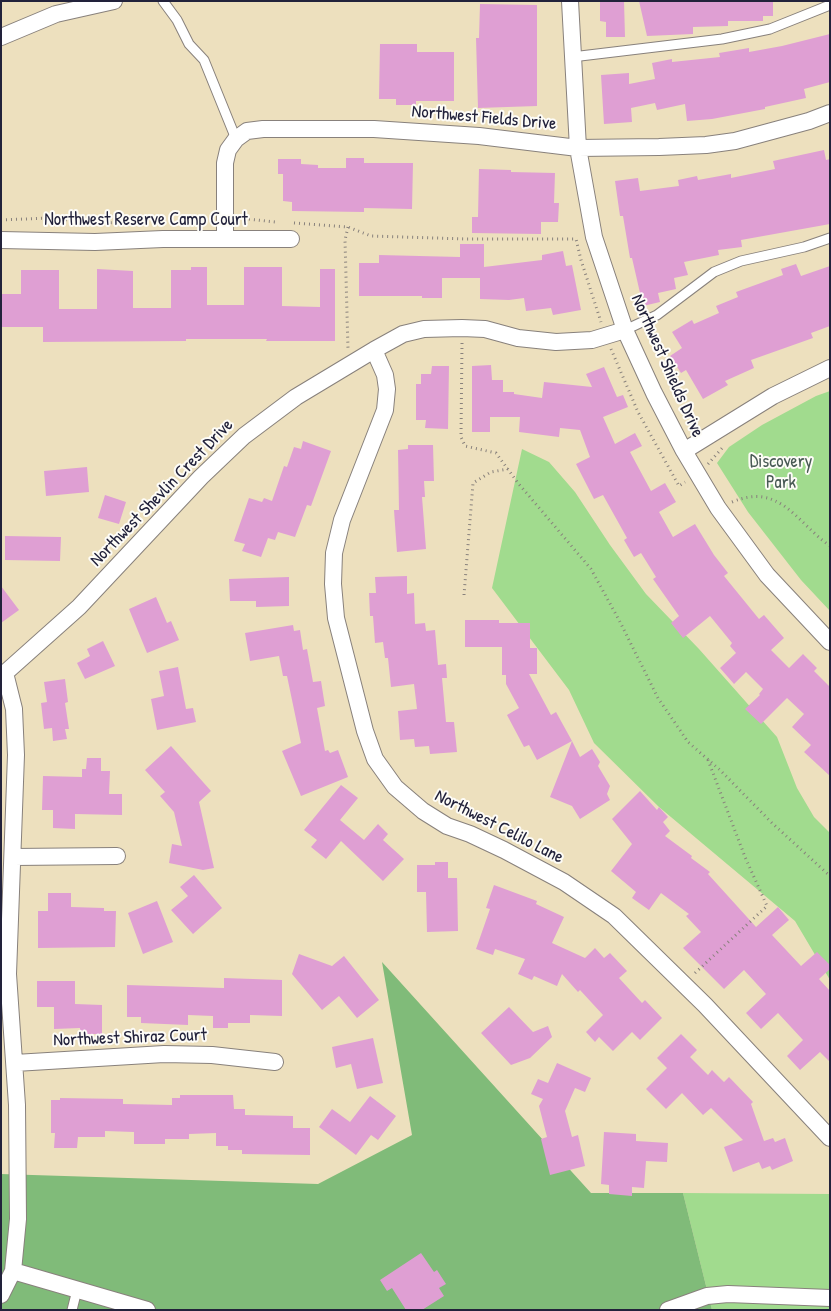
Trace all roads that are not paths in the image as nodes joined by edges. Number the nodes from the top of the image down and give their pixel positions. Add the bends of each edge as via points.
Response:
1 (114, 1) edge
2 (163, 1) edge
3 (570, 1) edge
4 (830, 5) edge
5 (1, 37) edge
6 (572, 57) junction
7 (830, 114) edge
8 (236, 139) junction
9 (578, 148) junction
10 (830, 238) edge
11 (224, 239) junction
12 (290, 239) dead end
13 (1, 240) edge
14 (625, 330) junction
15 (374, 350) junction
16 (830, 368) edge
17 (684, 452) junction
18 (830, 642) edge
19 (3, 674) edge
20 (116, 856) dead end
21 (12, 857) junction
22 (15, 1062) junction
23 (275, 1062) dead end
24 (830, 1138) edge
25 (7, 1269) edge
26 (77, 1290) junction
27 (1, 1294) edge
28 (830, 1298) edge
29 (72, 1310) edge
30 (147, 1310) edge
31 (668, 1310) edge

1 - 5 street via 56,14
2 - 8 lane via 189,44 204,60
3 - 6 street, Northwest Shields Drive
4 - 6 lane via 770,29 722,39
6 - 9 street, Northwest Shields Drive
7 - 9 street, Northwest Fields Drive via 735,141 706,145
8 - 9 street, Northwest Fields Drive via 248,131 263,129 374,129 479,136
8 - 11 street via 224,163
9 - 14 street, Northwest Shields Drive via 594,238
10 - 14 lane via 742,261 714,272 657,315
11 - 12 street, Northwest Reserve Camp Court
11 - 13 street, Northwest Reserve Camp Court
14 - 15 street, Northwest Shevlin Crest Drive via 592,340 556,342 518,338 485,329 424,329 403,334
14 - 17 street, Northwest Shields Drive
15 - 19 street, Northwest Shevlin Crest Drive via 296,397 244,436 79,607
15 - 24 street, Northwest Celilo Lane via 385,375 384,410 342,520 334,552 333,584 336,618 375,759 394,786 422,811 447,826 504,850 571,887 614,916 684,984
16 - 17 street via 773,396
17 - 18 street, Northwest Shields Drive via 718,508 767,575
19 - 21 street via 14,709 16,754
20 - 21 street
21 - 22 street via 8,974
22 - 23 street, Northwest Shiraz Court via 164,1054
22 - 25 street via 18,1219
25 - 26 street
25 - 27 street
26 - 29 lane
26 - 30 street
28 - 31 street via 728,1294 707,1296

